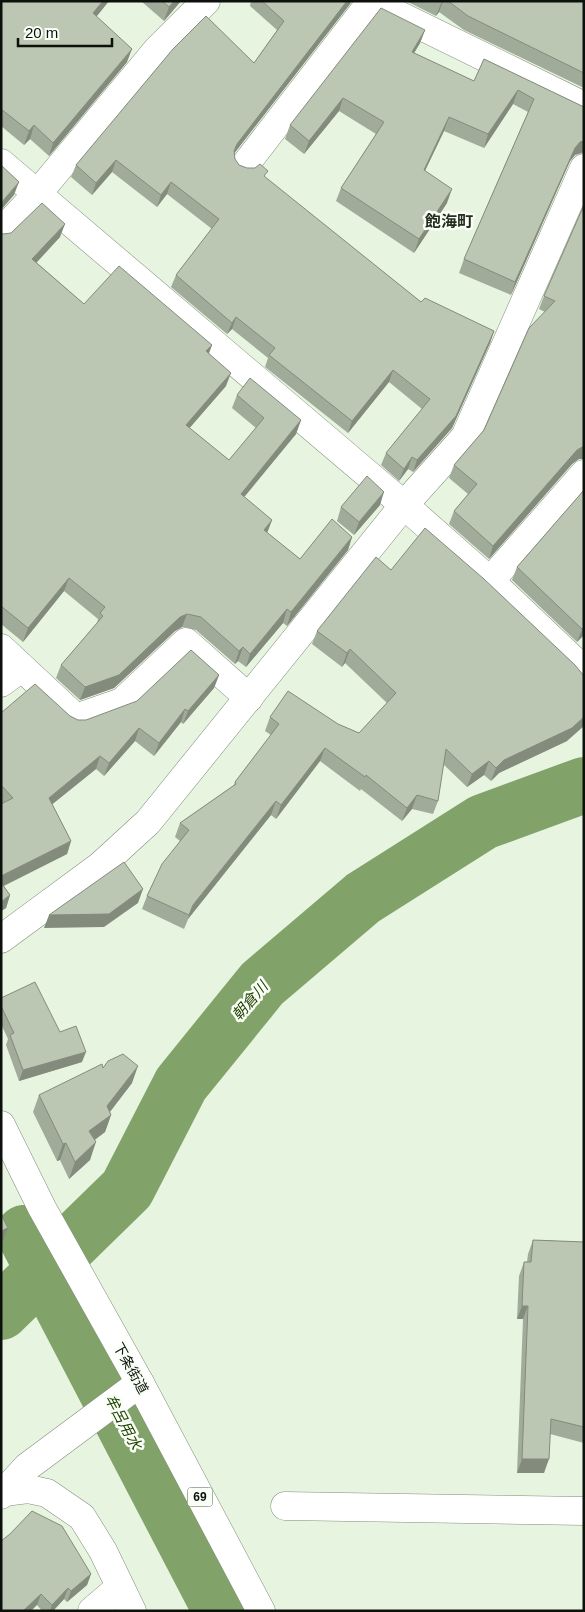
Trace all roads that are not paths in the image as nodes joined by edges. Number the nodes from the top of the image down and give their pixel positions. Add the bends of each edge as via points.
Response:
1 (206, 1) edge
2 (370, 2) edge
3 (584, 106) edge
4 (1, 163) edge
5 (245, 165) edge
6 (584, 168) edge
7 (38, 193) junction
8 (1, 232) edge
9 (584, 474) edge
10 (404, 505) junction
11 (490, 581) junction
12 (1, 648) edge
13 (584, 670) edge
14 (11, 675) edge
15 (250, 698) junction
16 (1, 939) edge
17 (1, 1125) edge
18 (139, 1383) junction
19 (3, 1494) edge
20 (285, 1506) dead end
21 (584, 1511) edge
22 (120, 1587) junction
23 (92, 1611) edge
24 (132, 1611) edge
25 (261, 1611) edge

1 - 7 street via 157,50
2 - 3 street
2 - 5 street
4 - 7 street
6 - 10 street via 464,437
7 - 8 street
7 - 10 street
9 - 11 street
10 - 11 street
10 - 15 street
11 - 13 street
12 - 14 street
14 - 15 street via 76,718 122,702 186,642
15 - 16 street via 148,822 100,866
17 - 18 street, 下条街道 / 69 via 42,1208
18 - 19 street via 27,1467
18 - 25 street, 下条街道 / 69
19 - 22 street via 28,1489 47,1493 82,1517 104,1551
20 - 21 street
22 - 23 street
22 - 24 street

